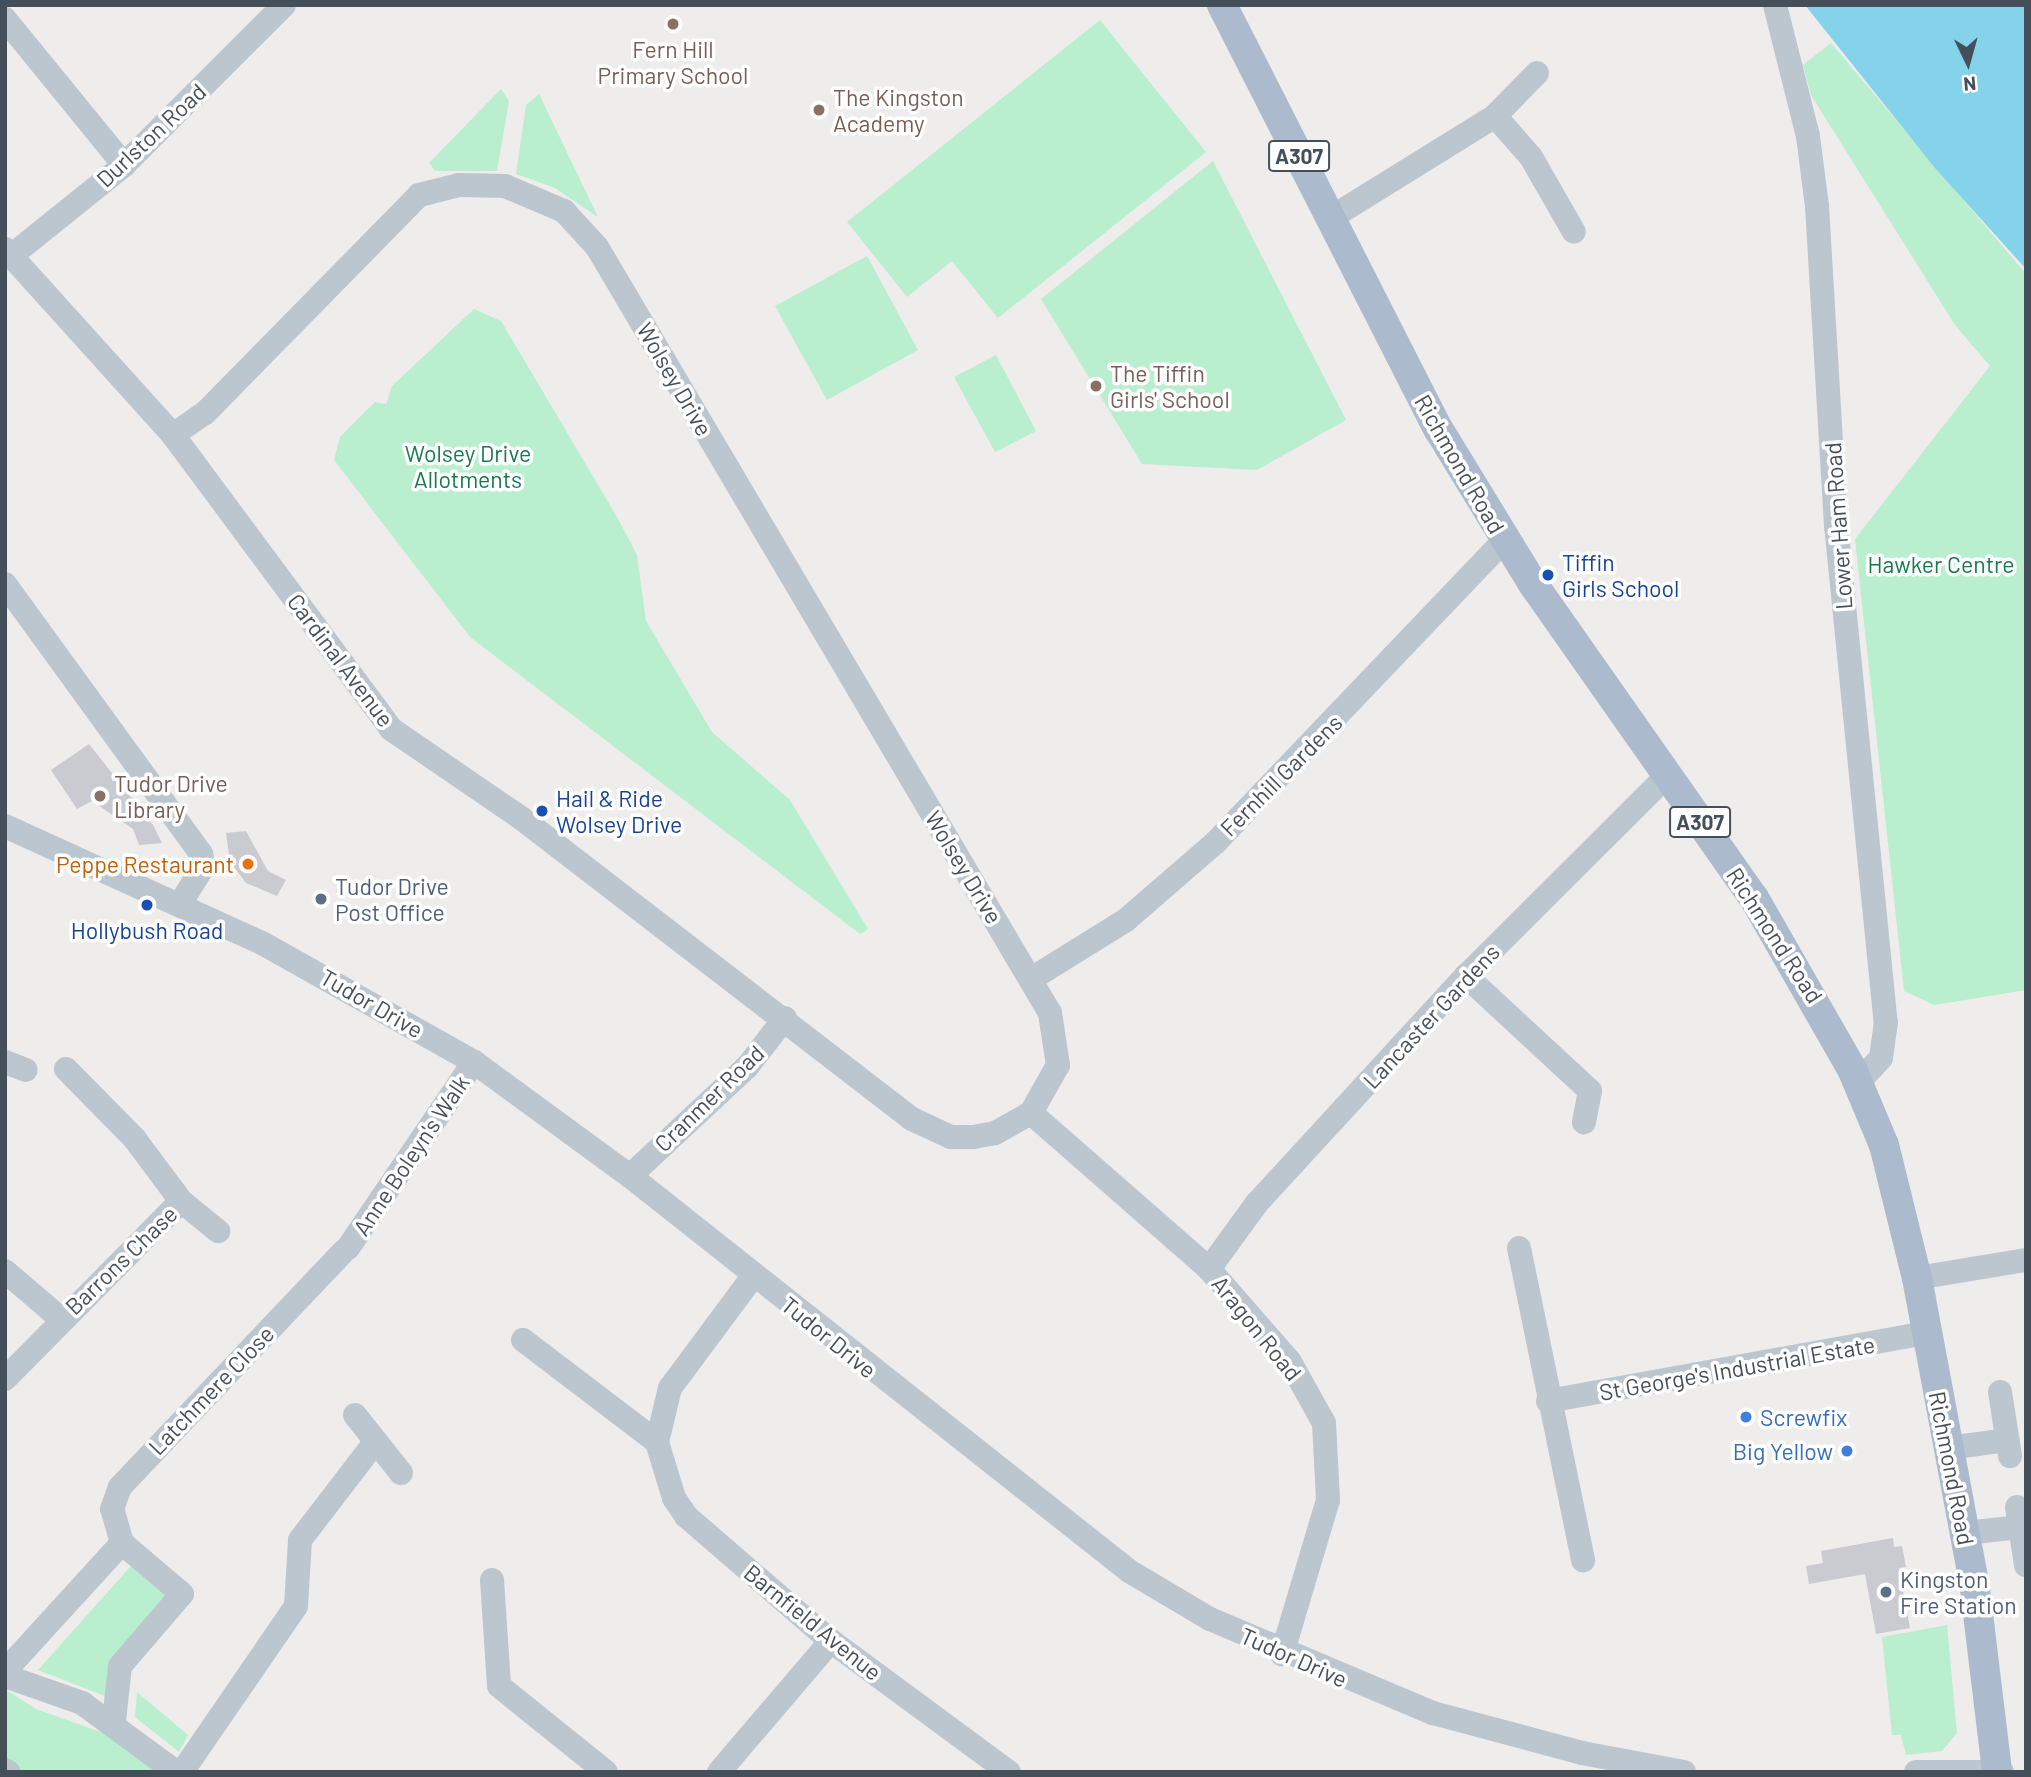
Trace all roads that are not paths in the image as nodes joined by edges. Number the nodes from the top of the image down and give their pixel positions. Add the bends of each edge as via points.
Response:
1 (284, 5) edge
2 (1222, 5) edge
3 (1775, 5) edge
4 (5, 19) edge
5 (1537, 73) dead end
6 (1495, 116) junction
7 (124, 165) junction
8 (1329, 219) junction
9 (1574, 232) dead end
10 (8, 253) edge
11 (173, 435) junction
12 (1504, 541) junction
13 (5, 584) edge
14 (1668, 775) junction
15 (5, 826) edge
16 (180, 904) junction
17 (1465, 976) junction
18 (1031, 979) junction
19 (785, 1018) junction
20 (474, 1062) junction
21 (66, 1069) dead end
22 (1855, 1076) junction
23 (1031, 1113) junction
24 (1584, 1122) dead end
25 (630, 1176) junction
26 (181, 1201) junction
27 (218, 1231) dead end
28 (1519, 1248) dead end
29 (346, 1250) joint
30 (2026, 1260) edge
31 (1209, 1269) junction
32 (5, 1271) edge
33 (754, 1275) junction
34 (1917, 1278) junction
35 (61, 1319) junction
36 (1926, 1333) junction
37 (523, 1340) dead end
38 (5, 1379) edge
39 (2000, 1392) dead end
40 (1548, 1401) junction
41 (355, 1415) dead end
42 (657, 1442) junction
43 (373, 1445) junction
44 (1949, 1448) junction
45 (401, 1473) dead end
46 (1965, 1533) junction
47 (122, 1543) junction
48 (1583, 1562) dead end
49 (2026, 1565) edge
50 (492, 1580) dead end
51 (831, 1641) junction
52 (1282, 1654) junction
53 (5, 1673) edge
54 (114, 1721) junction
55 (176, 1772) edge
56 (182, 1772) edge
57 (606, 1772) edge
58 (719, 1772) edge
59 (1009, 1772) edge
60 (1684, 1772) edge
61 (1916, 1772) edge
62 (1998, 1772) edge

1 - 7 street, Durlston Road
2 - 8 main road, Richmond Road / A307
3 - 22 street, Lower Ham Road via 1808,136 1817,206 1836,525 1886,1022 1882,1050
4 - 7 street
5 - 6 street
6 - 8 street
6 - 9 street via 1531,157
7 - 10 street, Durlston Road
8 - 12 main road, Richmond Road / A307 via 1425,406
10 - 11 street, Cardinal Avenue
11 - 18 street, Wolsey Drive via 205,413 419,195 459,186 505,186 564,211 597,247
11 - 19 street, Cardinal Avenue via 391,729
12 - 14 main road, Richmond Road / A307
12 - 18 street, Fernhill Gardens via 1214,843 1126,920
13 - 16 street via 201,854 203,867
14 - 17 street, Lancaster Gardens
14 - 22 main road, Richmond Road / A307 via 1754,898
15 - 16 street, Tudor Drive
16 - 20 street, Tudor Drive via 365,996
17 - 24 street via 1590,1091
17 - 31 street, Lancaster Gardens via 1256,1203
18 - 23 street via 1060,1048 1053,1081
19 - 23 street via 931,1129 951,1137 995,1133
19 - 25 street, Cranmer Road via 747,1067
20 - 25 street, Tudor Drive
20 - 29 street, Anne Boleyn's Walk
21 - 26 street, Barrons Chase via 134,1138
22 - 34 main road, Richmond Road / A307 via 1884,1144
23 - 31 street, Aragon Road
25 - 33 street, Tudor Drive
26 - 27 street, Barrons Chase
26 - 35 street, Barrons Chase
28 - 40 street
29 - 47 street, Latchmere Close via 120,1487 112,1508
30 - 34 street
31 - 52 street, Aragon Road via 1290,1362 1324,1423 1328,1500
32 - 35 street, Barrons Chase
33 - 42 street, Barnfield Avenue via 684,1363 663,1407
33 - 52 street, Tudor Drive via 1129,1571
34 - 36 main road, Richmond Road / A307
35 - 38 street, Barrons Chase
36 - 40 street, St George's Industrial Estate
36 - 44 main road, Richmond Road / A307
37 - 42 street
39 - 44 street via 2009,1448
40 - 48 street
41 - 43 street
42 - 51 street, Barnfield Avenue via 662,1471 686,1516
43 - 45 street
43 - 56 street via 300,1540 296,1606
44 - 46 main road, Richmond Road / A307
46 - 49 street via 2019,1517
46 - 62 main road, Richmond Road / A307
47 - 53 street
47 - 54 street via 182,1594 120,1666
50 - 57 street via 499,1686
51 - 58 street
51 - 59 street, Barnfield Avenue
52 - 60 street, Tudor Drive via 1491,1730
53 - 54 street
54 - 55 street
61 - 62 street

